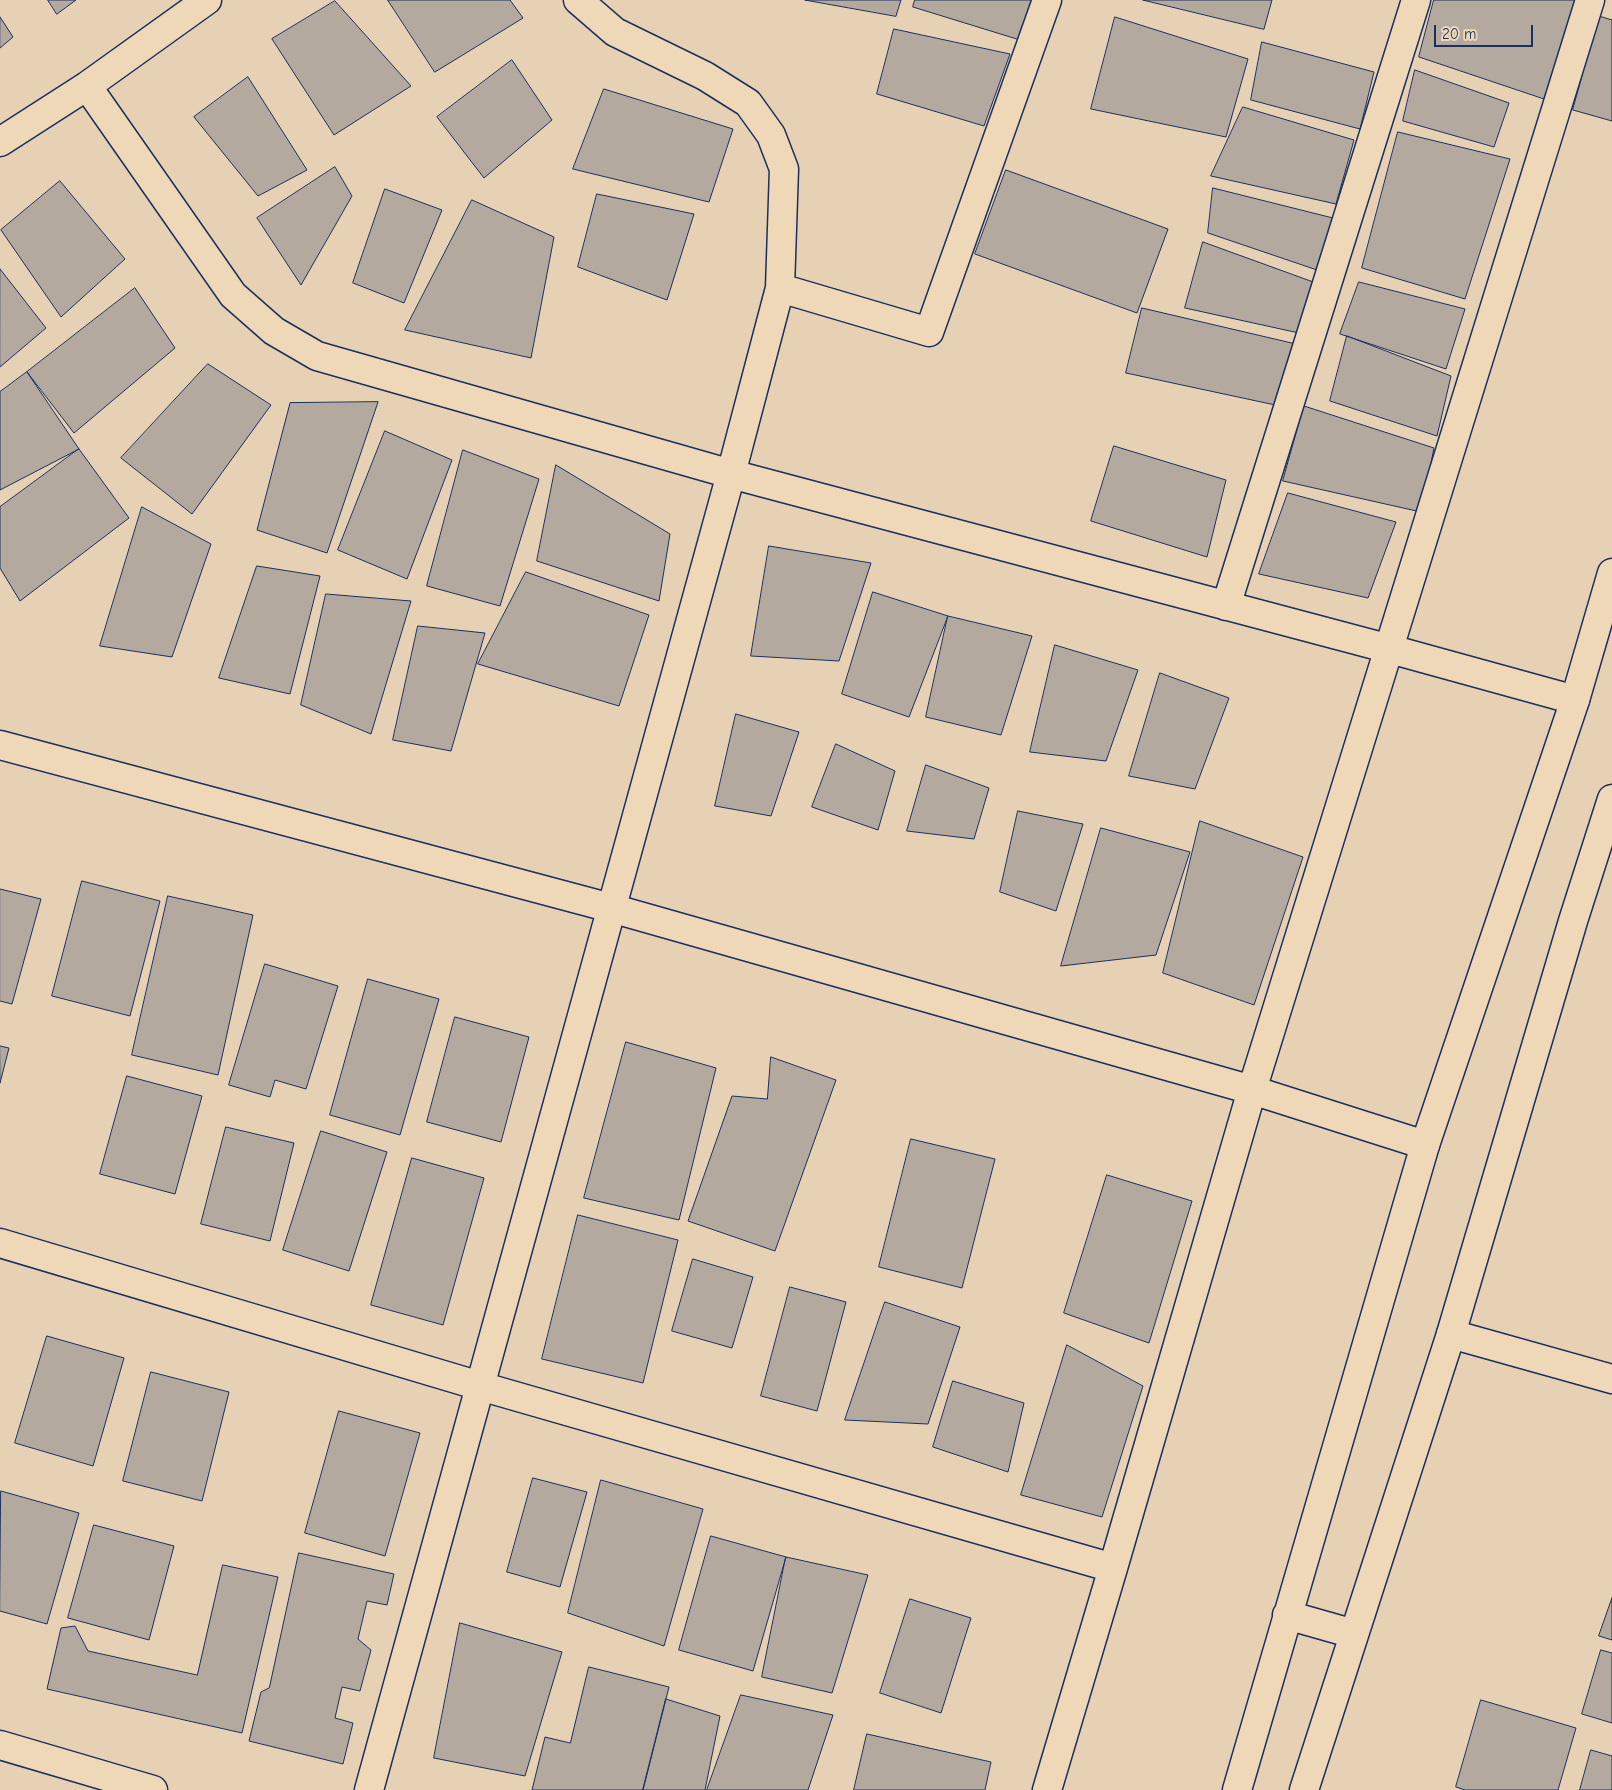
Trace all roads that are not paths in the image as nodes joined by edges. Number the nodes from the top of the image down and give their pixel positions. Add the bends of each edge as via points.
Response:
1 (207, 0) edge
2 (578, 0) edge
3 (1047, 0) edge
4 (1416, 0) edge
5 (1590, 0) edge
6 (87, 86) junction
7 (0, 142) edge
8 (780, 288) junction
9 (731, 474) junction
10 (1612, 573) edge
11 (1226, 606) junction
12 (1390, 649) junction
13 (1575, 700) junction
14 (0, 745) edge
15 (1612, 799) edge
16 (610, 908) junction
17 (1252, 1090) junction
18 (1425, 1145) junction
19 (0, 1243) edge
20 (1451, 1334) junction
21 (1612, 1379) edge
22 (480, 1386) junction
23 (1113, 1568) junction
24 (1287, 1615) junction
25 (1354, 1634) junction
26 (0, 1745) edge
27 (154, 1790) edge
28 (369, 1790) edge
29 (1047, 1790) edge
30 (1237, 1790) edge
31 (1304, 1790) edge

1 - 6 street
2 - 8 street via 615,32 705,76 748,103 771,135 784,169
3 - 8 street via 929,332
4 - 11 street
5 - 12 street
6 - 7 street
6 - 9 street via 233,295 274,331 317,356
8 - 9 street
9 - 11 street
9 - 16 street
10 - 13 street
11 - 12 street
12 - 13 street
12 - 17 street
13 - 18 street
14 - 16 street
15 - 20 street
16 - 17 street
16 - 22 street
17 - 18 street
17 - 23 street
18 - 24 street
19 - 22 street
20 - 21 street
20 - 25 street
22 - 23 street
22 - 28 street
23 - 29 street
24 - 25 street
24 - 30 street
25 - 31 street
26 - 27 street

